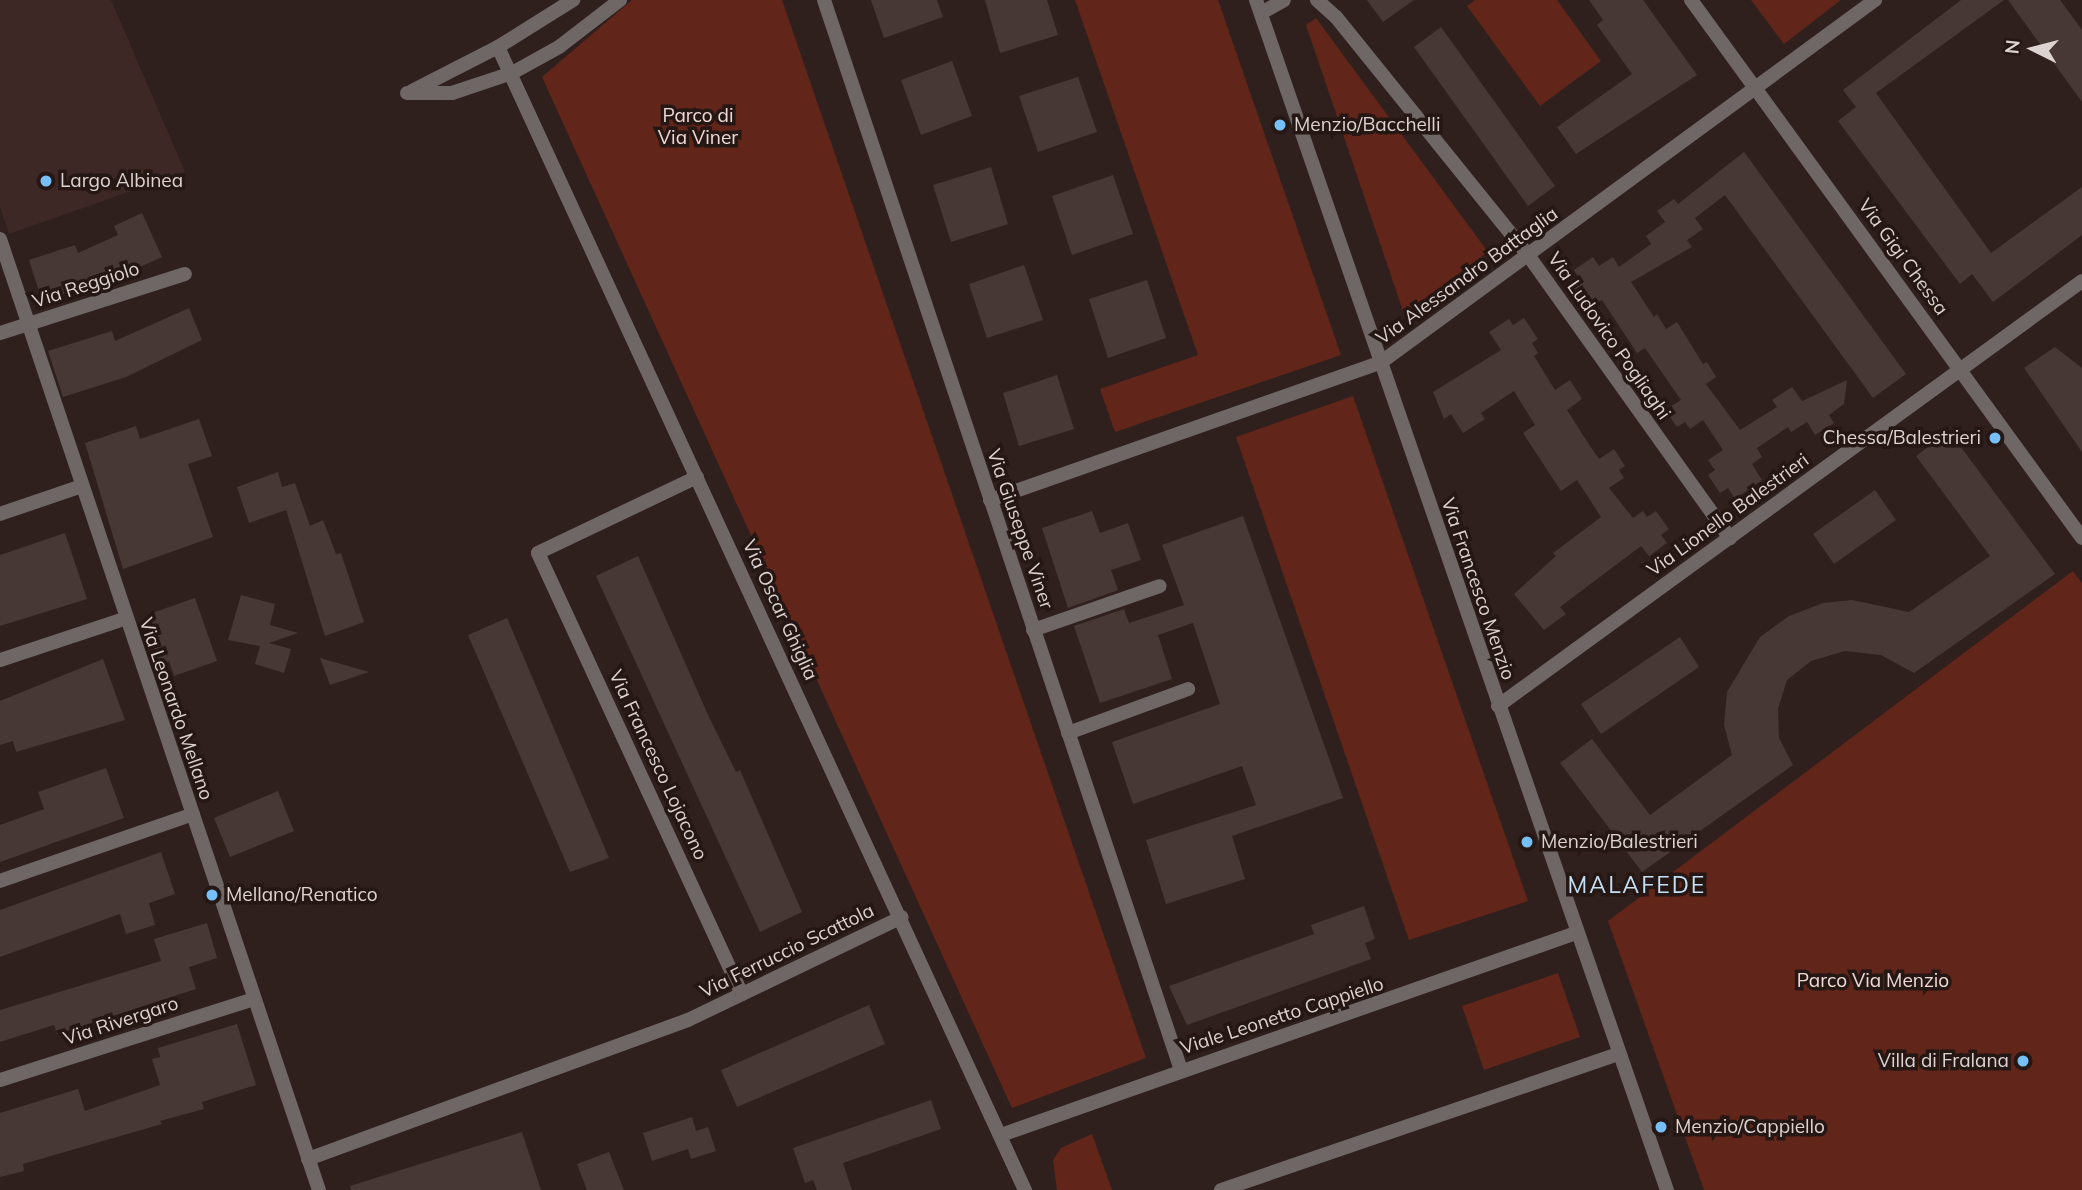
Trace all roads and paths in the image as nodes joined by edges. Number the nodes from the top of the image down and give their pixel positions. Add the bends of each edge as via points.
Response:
1 (573, 0) edge
2 (621, 0) edge
3 (824, 0) edge
4 (1284, 0) edge
5 (1317, 0) edge
6 (1691, 0) edge
7 (1875, 0) edge
8 (1259, 7) edge
9 (498, 47) junction
10 (512, 73) junction
11 (1758, 88) junction
12 (0, 239) edge
13 (1528, 255) junction
14 (185, 274) dead end
15 (2082, 281) edge
16 (31, 323) junction
17 (0, 333) edge
18 (1380, 363) junction
19 (1961, 370) junction
20 (697, 477) junction
21 (82, 486) junction
22 (990, 500) junction
23 (0, 514) edge
24 (1730, 538) junction
25 (2082, 538) edge
26 (1160, 586) dead end
27 (124, 619) junction
28 (1033, 630) junction
29 (0, 660) edge
30 (1188, 689) dead end
31 (1498, 706) junction
32 (1068, 733) junction
33 (192, 814) junction
34 (0, 881) edge
35 (902, 917) junction
36 (1576, 933) junction
37 (742, 994) junction
38 (254, 999) junction
39 (1619, 1054) junction
40 (1181, 1070) junction
41 (0, 1080) edge
42 (1001, 1135) junction
43 (308, 1158) junction
44 (319, 1190) edge
45 (1025, 1190) edge
46 (1221, 1190) edge
47 (1667, 1190) edge

1 - 9 street
2 - 10 street via 559,47
3 - 22 street, Via Giuseppe Viner
4 - 8 street
5 - 13 street, Via Ludovico Pogliaghi via 1336,17
6 - 11 street, Via Gigi Chessa
7 - 11 street, Via Alessandro Battaglia
8 - 18 street, Via Francesco Menzio
9 - 10 street, Via Oscar Ghiglia
9 - 10 street via 407,93 452,93
10 - 20 street, Via Oscar Ghiglia
11 - 13 street, Via Alessandro Battaglia
11 - 19 street, Via Gigi Chessa
12 - 16 street, Via Leonardo Mellano
13 - 18 street, Via Alessandro Battaglia
13 - 24 street, Via Ludovico Pogliaghi
14 - 16 street, Via Reggiolo
15 - 19 street, Via Lionello Balestrieri
16 - 17 street, Via Reggiolo
16 - 21 street, Via Leonardo Mellano
18 - 22 street, Via Alessandro Battaglia
18 - 31 street, Via Francesco Menzio
19 - 24 street, Via Lionello Balestrieri
19 - 25 street, Via Gigi Chessa
20 - 35 street, Via Oscar Ghiglia
20 - 37 street, Via Francesco Lojacono via 538,553
21 - 23 street
21 - 27 street, Via Leonardo Mellano
22 - 28 street, Via Giuseppe Viner
24 - 31 street, Via Lionello Balestrieri
26 - 28 street
27 - 29 street
27 - 33 street, Via Leonardo Mellano
28 - 32 street, Via Giuseppe Viner
30 - 32 street
31 - 36 street, Via Francesco Menzio
32 - 40 street, Via Giuseppe Viner
33 - 34 street
33 - 38 street, Via Leonardo Mellano
35 - 37 street, Via Ferruccio Scattola
35 - 42 street, Via Oscar Ghiglia
36 - 39 street, Via Francesco Menzio
36 - 40 street, Viale Leonetto Cappiello
37 - 43 street, Via Ferruccio Scattola via 688,1020
38 - 41 street, Via Rivergaro
38 - 43 street, Via Leonardo Mellano
39 - 46 street
39 - 47 street, Via Francesco Menzio
40 - 42 street, Viale Leonetto Cappiello
42 - 45 street, Via Oscar Ghiglia
43 - 44 street, Via Leonardo Mellano

